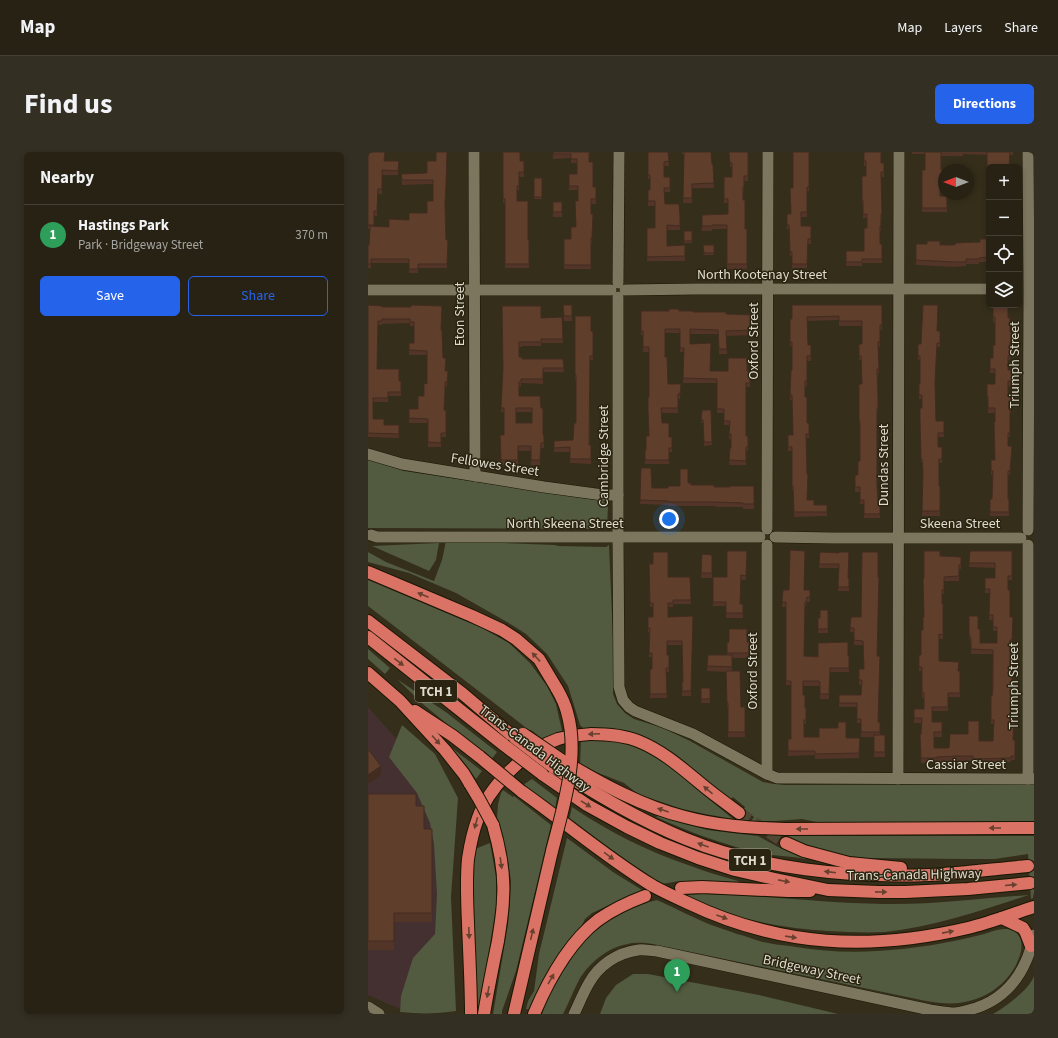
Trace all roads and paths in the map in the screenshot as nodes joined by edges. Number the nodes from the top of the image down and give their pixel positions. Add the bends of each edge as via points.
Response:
1 (474, 152) edge
2 (619, 152) edge
3 (768, 152) edge
4 (899, 152) edge
5 (1028, 152) edge
6 (986, 289) edge
7 (368, 290) edge
8 (474, 290) junction
9 (618, 290) junction
10 (768, 290) junction
11 (898, 290) junction
12 (1027, 290) edge
13 (368, 454) edge
14 (475, 476) junction
15 (618, 495) junction
16 (371, 535) dead end
17 (767, 537) junction
18 (618, 538) junction
19 (898, 538) junction
20 (1029, 538) edge
21 (368, 572) edge
22 (368, 621) edge
23 (368, 637) edge
24 (368, 673) edge
25 (400, 701) junction
26 (629, 707) joint
27 (558, 764) junction
28 (766, 774) junction
29 (898, 779) junction
30 (1031, 779) edge
31 (739, 813) tunnel mouth
32 (1034, 828) edge
33 (786, 844) tunnel mouth
34 (1028, 866) dead end
35 (966, 872) junction
36 (1030, 883) dead end
37 (681, 888) dead end
38 (828, 890) junction
39 (645, 896) dead end
40 (1034, 907) edge
41 (1002, 918) junction
42 (1032, 940) edge
43 (368, 1007) edge
44 (379, 1014) edge
45 (471, 1014) edge
46 (484, 1014) edge
47 (514, 1014) edge
48 (534, 1014) edge
49 (574, 1014) edge

1 - 8 street, Eton Street
2 - 9 street, Cambridge Street
3 - 10 street, Oxford Street
4 - 11 street, Dundas Street
5 - 12 street, Triumph Street
6 - 11 street, North Kootenay Street
7 - 8 street, North Kootenay Street
8 - 9 street, North Kootenay Street
8 - 14 street, Eton Street
9 - 10 street, North Kootenay Street
9 - 15 street, Cambridge Street
10 - 11 street, North Kootenay Street
10 - 17 street, Oxford Street
11 - 19 street, Dundas Street
12 - 20 street, Triumph Street
13 - 14 street, Fellowes Street via 402,464
14 - 15 street, Fellowes Street
15 - 18 street, Cambridge Street
16 - 18 street, North Skeena Street
17 - 18 street, North Skeena Street
17 - 19 street, North Skeena Street
17 - 28 street, Oxford Street
18 - 26 street, Cambridge Street via 619,687 623,700
19 - 20 street, Skeena Street
19 - 29 street, Dundas Street
20 - 30 street, Triumph Street
47 -> 21 highway, bridge via 569,782 572,749 567,712 539,659 516,639 472,616
22 - 27 highway, Trans-Canada Highway / TCH 1, bridge
23 -> 38 highway, Trans-Canada Highway / TCH 1, bridge via 504,745 587,805 660,843 698,858 735,870
24 - 25 highway
25 -> 41 highway, bridge via 453,736 521,791 634,874 705,911 784,936 851,942 910,939 970,928
25 -> 46 highway, bridge via 464,774 493,825 498,842 504,898
26 - 28 street, Cassiar Street via 693,734
32 -> 27 highway via 785,829 715,824 653,807
35 -> 27 highway, Trans-Canada Highway / TCH 1 via 929,875 836,873 747,859 687,840 649,823 590,791
28 - 29 street, Cassiar Street via 777,778
29 - 30 street, Cassiar Street
31 -> 45 highway via 666,756 650,746 622,736 575,735 558,739 530,753 489,796 472,838 468,859 467,894
33 - 35 highway via 849,863
34 - 35 highway, Trans-Canada Highway / TCH 1
38 -> 36 highway, Trans-Canada Highway / TCH 1 via 905,892
37 - 38 highway via 702,886 788,891
48 -> 39 highway via 548,982 584,932 598,920
40 - 41 highway
41 - 42 highway via 1023,928
42 - 49 street, Bridgeway Street via 1020,974 1006,991 987,1004 956,1013 930,1010 657,951 640,950 609,960 597,971 588,983
43 - 44 street

